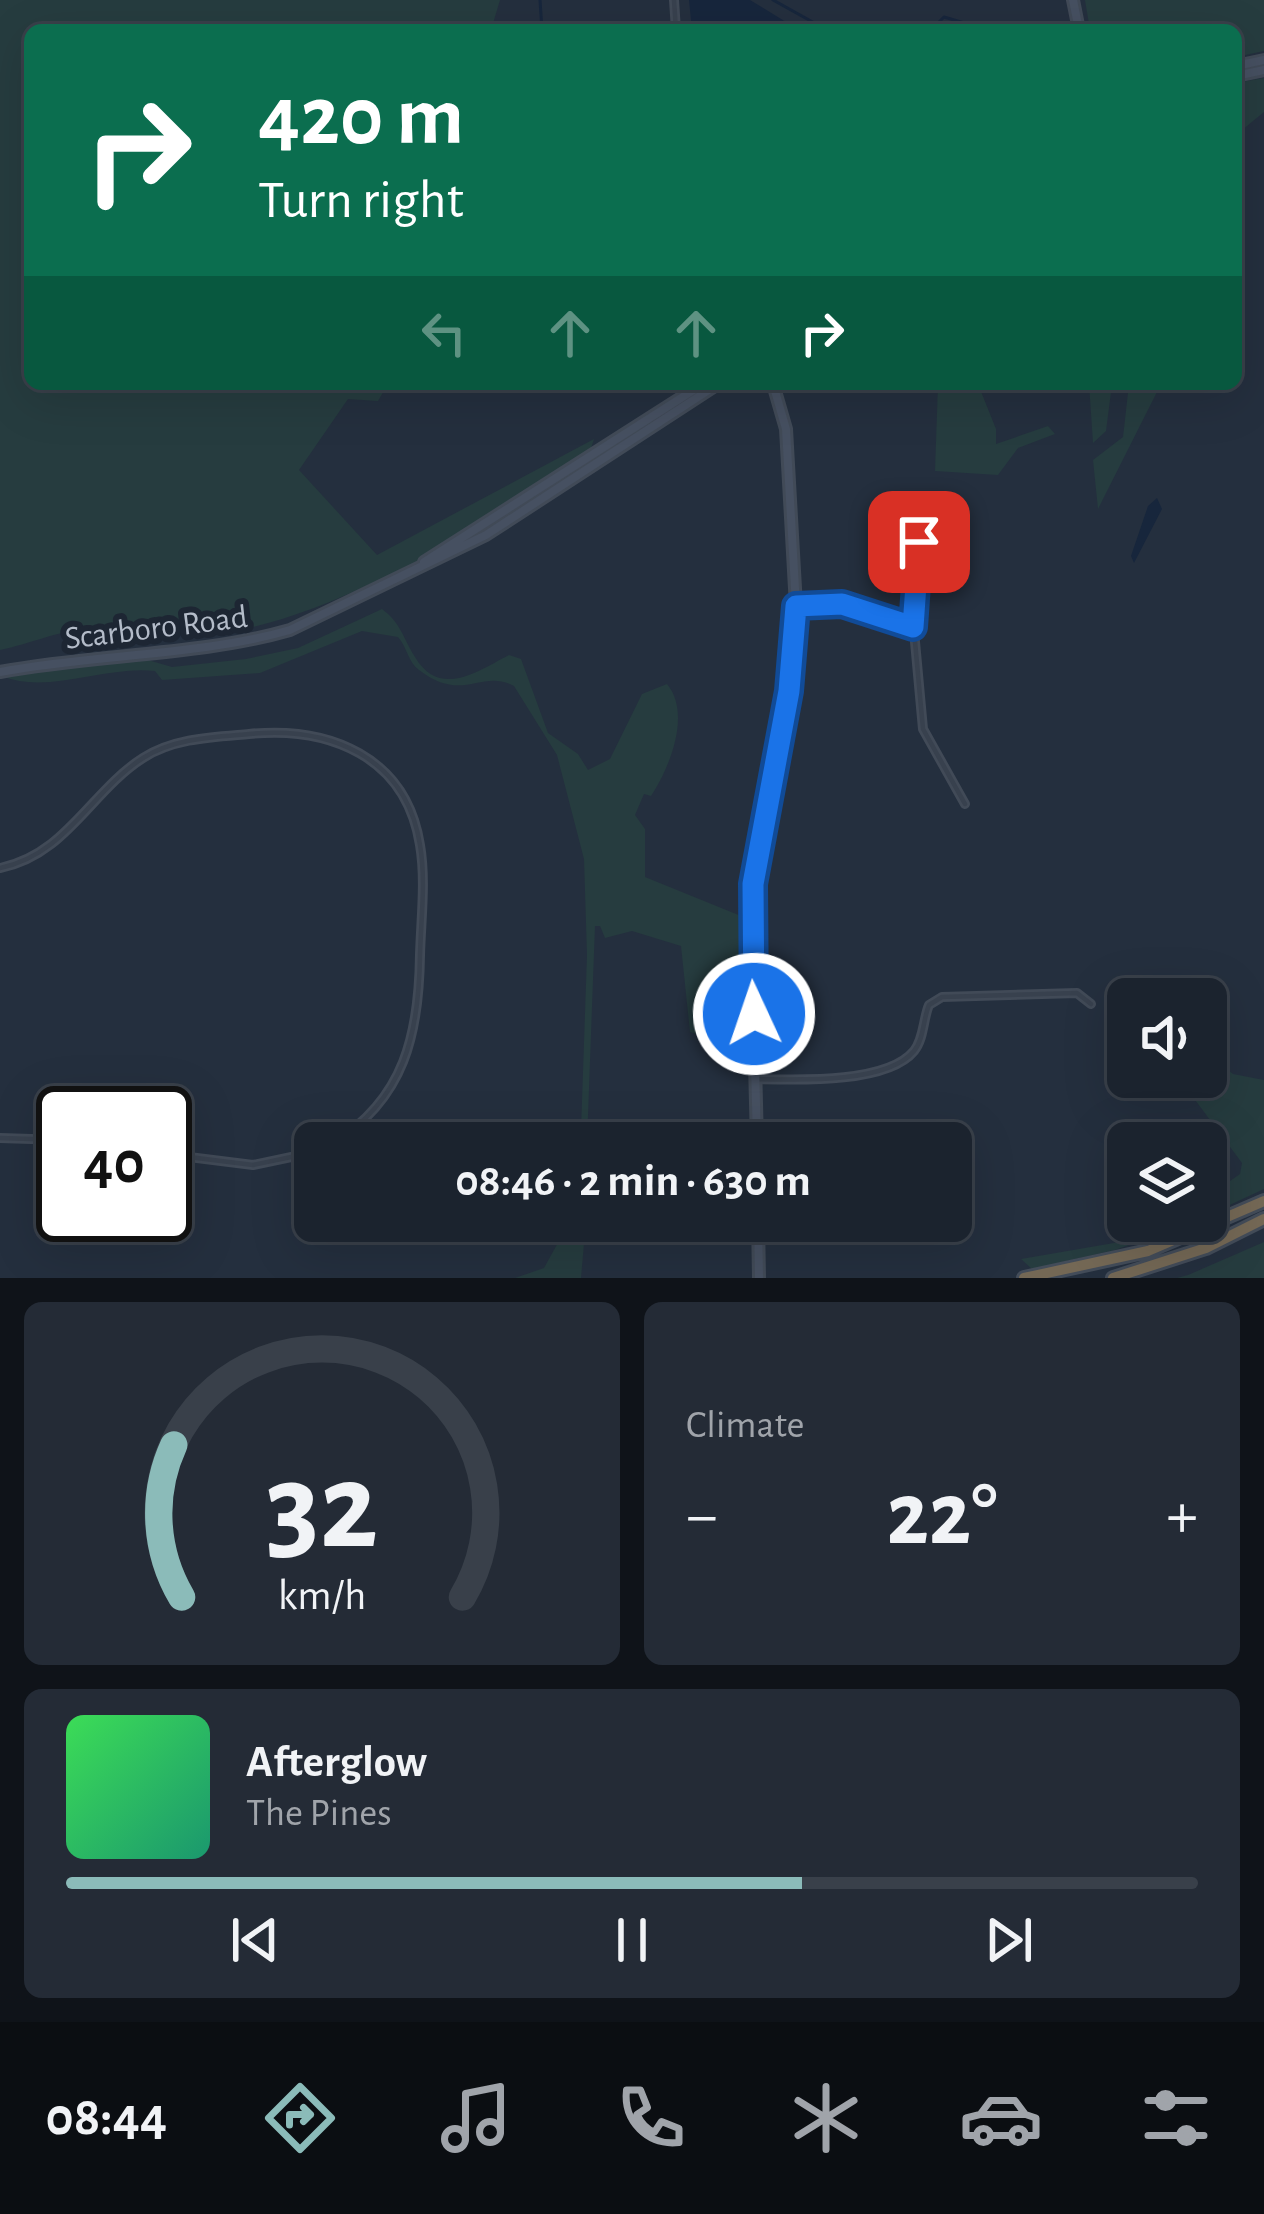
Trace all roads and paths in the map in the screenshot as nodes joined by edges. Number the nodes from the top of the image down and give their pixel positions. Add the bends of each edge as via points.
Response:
1 (683, 390) edge
2 (696, 390) edge
3 (697, 390) edge
4 (775, 390) edge
5 (676, 402) junction
6 (919, 542) dead end
7 (381, 587) junction
8 (796, 606) junction
9 (913, 627) junction
10 (0, 672) edge
11 (965, 804) dead end
12 (0, 868) edge
13 (1091, 1004) dead end
14 (756, 1079) junction
15 (361, 1122) edge
16 (757, 1122) edge
17 (0, 1138) edge
18 (36, 1139) edge
19 (294, 1157) edge
20 (192, 1158) edge
21 (1264, 1202) edge
22 (1264, 1219) edge
23 (758, 1242) edge
24 (759, 1278) edge
25 (1024, 1278) edge
26 (1113, 1278) edge

1 - 5 main road
2 - 5 main road, Scarboro Road
3 - 7 main road, Scarboro Road via 486,535
4 - 8 main road via 786,429
5 - 7 main road, Scarboro Road
6 - 9 street
7 - 10 main road, Scarboro Road via 260,639
8 - 9 street via 842,604
8 - 14 main road via 751,904
9 - 11 street via 922,729
12 - 15 street via 52,844 121,775 169,746 306,732 339,740 378,765 409,806 420,842 419,1013 396,1082
13 - 14 street via 1077,993 942,997 929,1005 919,1043 903,1060 848,1077
14 - 16 main road
17 - 18 street
19 - 20 street via 253,1166
21 - 25 highway via 1148,1251
22 - 26 highway
23 - 24 main road

